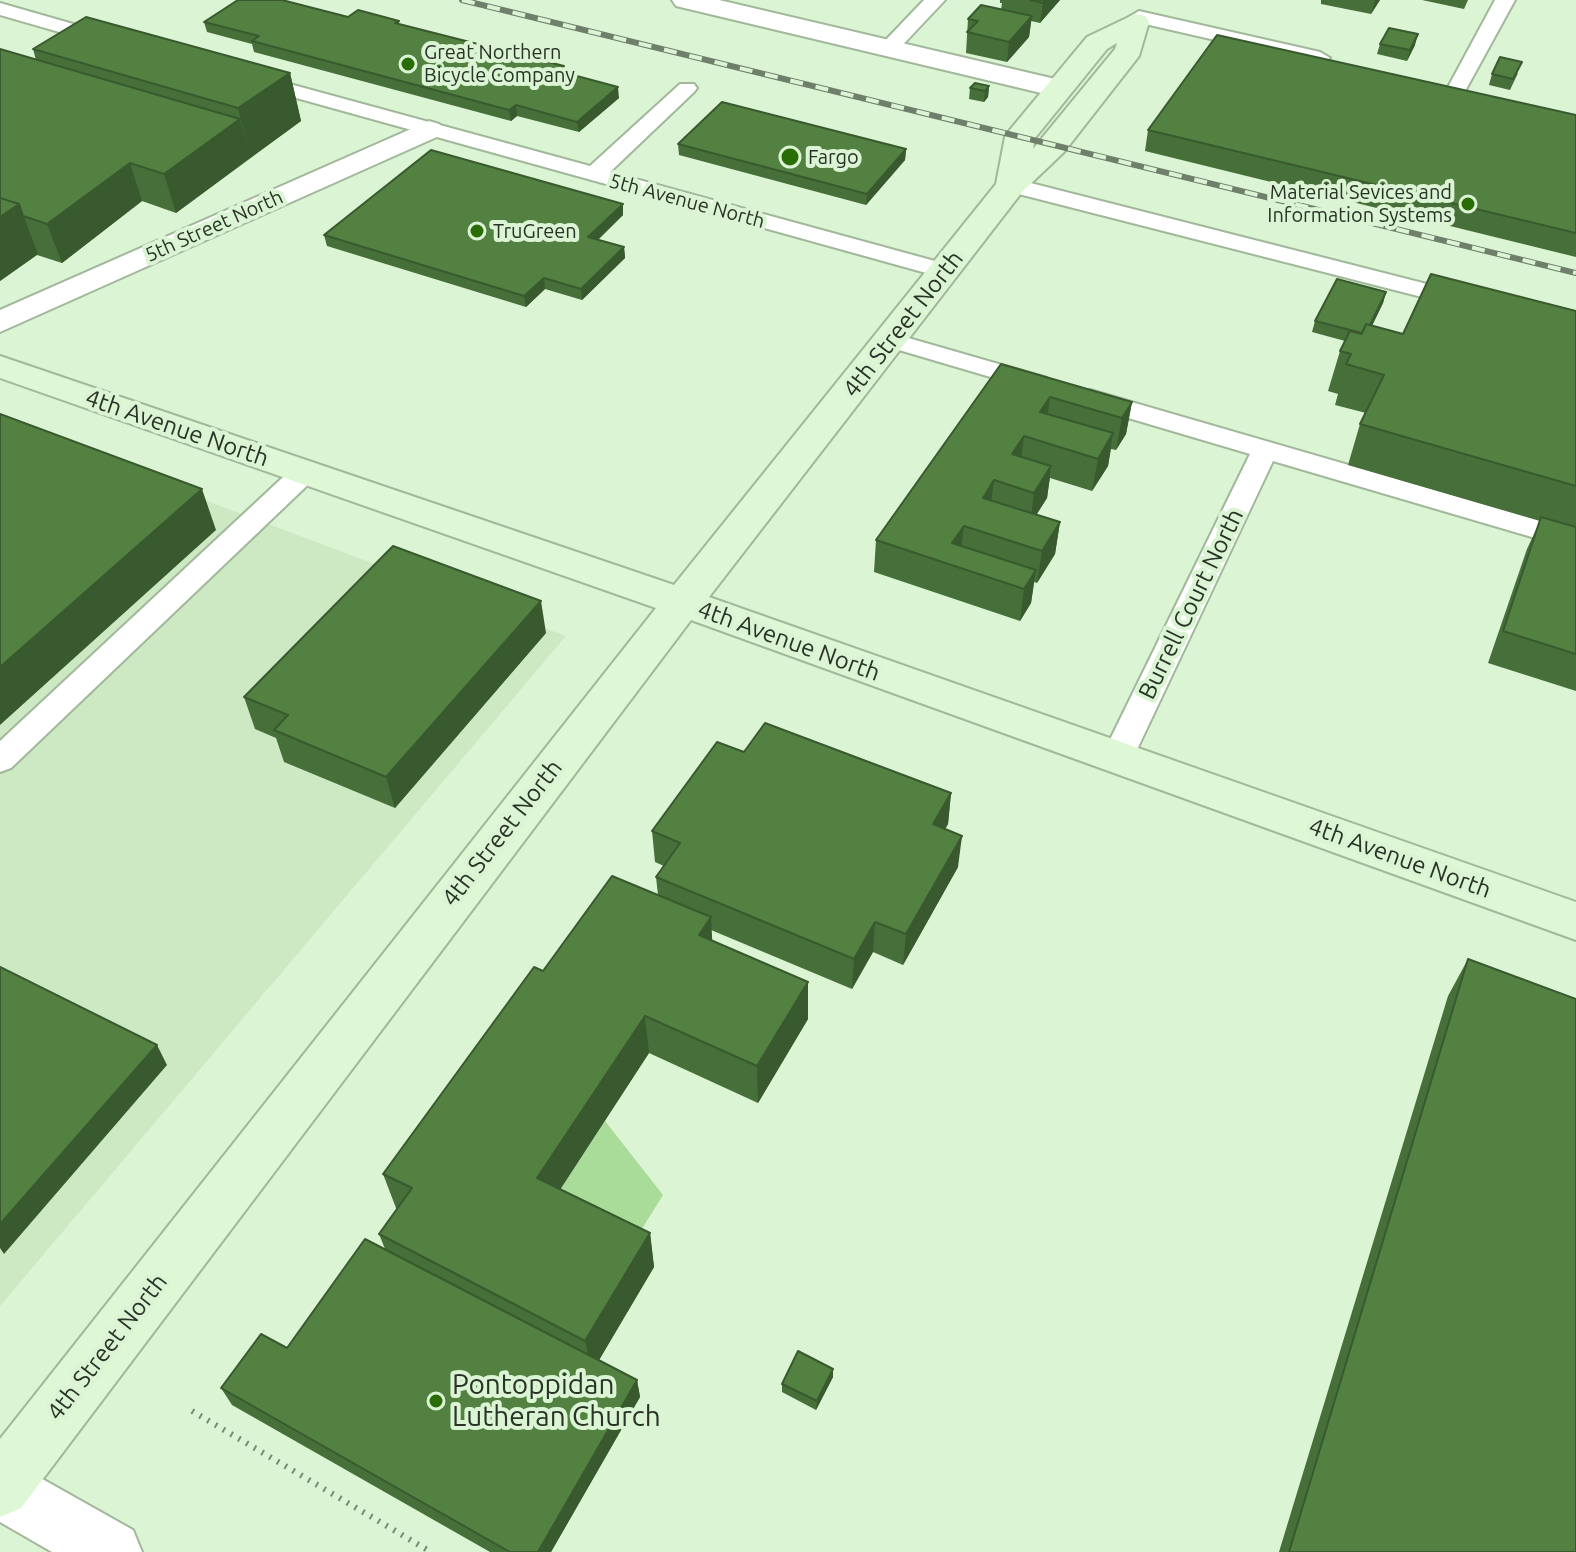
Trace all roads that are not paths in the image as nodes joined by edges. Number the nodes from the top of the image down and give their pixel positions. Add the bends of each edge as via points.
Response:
1 (685, 0) edge
2 (935, 0) edge
3 (1505, 0) edge
4 (0, 9) edge
5 (1142, 13) edge
6 (129, 45) edge
7 (889, 48) junction
8 (1333, 61) edge
9 (233, 75) edge
10 (687, 88) dead end
11 (1058, 88) junction
12 (1456, 89) edge
13 (429, 130) junction
14 (593, 175) junction
15 (1011, 185) junction
16 (945, 271) junction
17 (1484, 306) edge
18 (0, 322) edge
19 (891, 340) junction
20 (0, 366) edge
21 (1265, 450) junction
22 (305, 472) junction
23 (1576, 541) edge
24 (684, 603) junction
25 (1117, 758) junction
26 (0, 760) edge
27 (1576, 921) edge
28 (0, 1488) edge
29 (111, 1552) edge

1 - 7 street
2 - 7 lane
3 - 12 lane
4 - 6 lane
5 - 8 lane
5 - 11 street, 4th Street North via 1097,43
5 - 15 street, 4th Street North via 1129,50 1053,146
7 - 11 street
9 - 13 lane, 5th Avenue North
10 - 14 lane
11 - 15 street, 4th Street North via 1020,137
13 - 14 lane, 5th Avenue North
13 - 18 street, 5th Street North
14 - 16 lane, 5th Avenue North
15 - 16 street, 4th Street North
15 - 17 lane
16 - 19 street, 4th Street North
19 - 21 lane
19 - 24 street, 4th Street North
20 - 22 street, 4th Avenue North
21 - 23 lane
21 - 25 lane, Burrell Court North
22 - 24 street, 4th Avenue North
22 - 26 lane
24 - 25 street, 4th Avenue North
24 - 28 street, 4th Street North
25 - 27 street, 4th Avenue North
28 - 29 street

